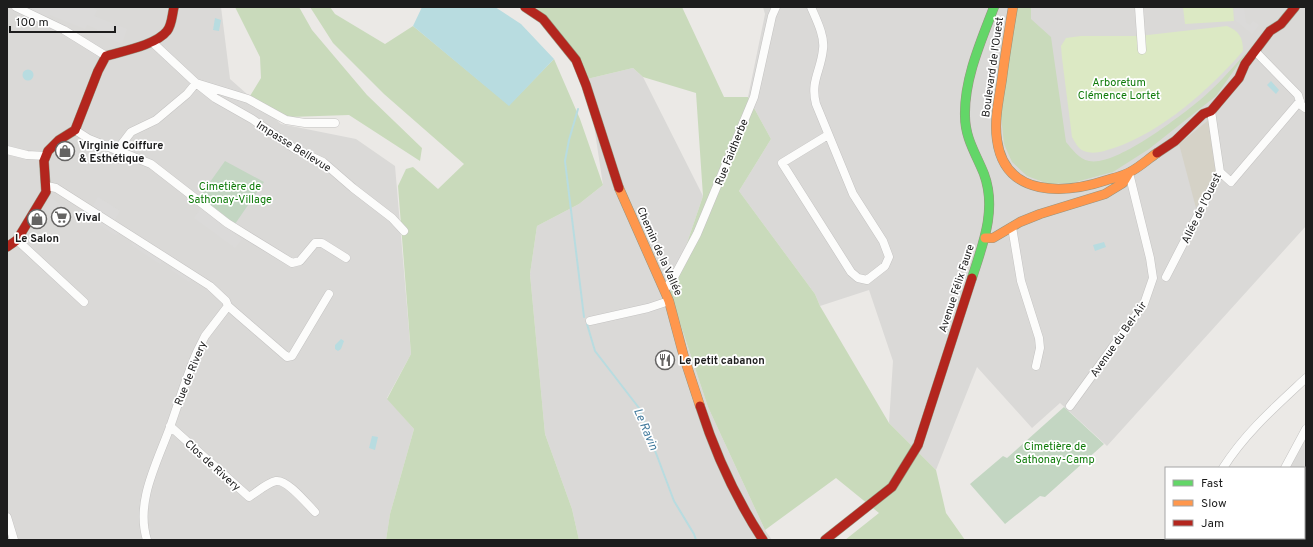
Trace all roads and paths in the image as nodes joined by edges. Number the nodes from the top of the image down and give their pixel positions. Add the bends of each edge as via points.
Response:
1 (16, 7) edge
2 (174, 7) edge
3 (525, 7) edge
4 (776, 7) edge
5 (811, 7) edge
6 (994, 7) edge
7 (1013, 7) edge
8 (1139, 7) edge
9 (1295, 7) edge
10 (152, 42) junction
11 (1142, 50) dead end
12 (1255, 51) junction
13 (106, 56) junction
14 (196, 83) junction
15 (1300, 101) junction
16 (1305, 108) dead end
17 (1211, 111) junction
18 (335, 124) dead end
19 (75, 130) junction
20 (828, 134) junction
21 (118, 149) junction
22 (7, 150) edge
23 (46, 156) junction
24 (1220, 172) junction
25 (1129, 174) junction
26 (1118, 176) junction
27 (47, 186) junction
28 (1113, 189) junction
29 (1012, 227) junction
30 (404, 231) dead end
31 (986, 238) junction
32 (17, 240) junction
33 (7, 248) edge
34 (346, 258) dead end
35 (1166, 277) dead end
36 (665, 289) junction
37 (328, 294) dead end
38 (669, 301) junction
39 (84, 302) dead end
40 (228, 306) junction
41 (590, 321) dead end
42 (1036, 366) dead end
43 (1306, 378) edge
44 (1070, 406) dead end
45 (170, 426) junction
46 (1306, 429) edge
47 (1224, 467) edge
48 (1286, 467) edge
49 (315, 512) dead end
50 (7, 517) edge
51 (14, 540) edge
52 (147, 540) edge
53 (763, 540) edge
54 (824, 540) edge

1 - 13 street via 64,30
2 - 10 street via 167,30
3 - 36 street, Chemin de la Vallée via 543,20 576,60 616,181
4 - 36 street, Rue Faidherbe via 754,96 697,234
5 - 20 street via 824,41 813,91
6 - 31 street, Avenue Félix Faure via 972,70 964,120 968,140 983,173 991,202
7 - 26 street, Boulevard de l'Ouest via 997,109 997,140 1002,157 1011,171 1022,180 1035,187 1051,190 1095,184
8 - 11 street
9 - 12 street, Boulevard de l'Ouest via 1281,24 1270,31
10 - 13 street
10 - 14 street, Impasse Bellevue
12 - 15 street via 1298,95
12 - 17 street, Boulevard de l'Ouest via 1239,78
13 - 19 street
14 - 18 street via 248,99 286,120
14 - 21 street via 156,120 131,132
14 - 30 street, Impasse Bellevue via 295,149 323,162 392,218
15 - 16 street
15 - 24 street via 1231,182
17 - 24 street, Allée de l'Ouest
17 - 25 street, Boulevard de l'Ouest via 1203,114 1175,141
19 - 21 street via 89,139
19 - 23 street via 59,140
20 - 20 street via 853,194 883,241 889,257 885,266 867,280 858,278 851,272 782,163
21 - 34 street via 151,164 227,222 292,263 300,262 315,243 322,243
22 - 23 street
23 - 27 street via 44,161
24 - 35 street, Allée de l'Ouest
25 - 26 street, Boulevard de l'Ouest
25 - 28 street via 1123,183
25 - 44 street, Avenue du Bel-Air via 1153,278 1144,304
26 - 28 street
27 - 32 street via 46,192
27 - 40 street via 56,188 206,284 226,301
28 - 29 street via 1105,194 1040,214
29 - 31 street via 993,238
29 - 42 street via 1021,281 1040,338
31 - 54 street, Avenue Félix Faure via 918,445 892,487
32 - 33 street
32 - 39 street
36 - 38 street, Chemin de la Vallée
37 - 40 street via 292,356 287,358
38 - 41 street
38 - 53 street, Chemin de la Vallée via 706,424 743,509
40 - 45 street, Rue de Rivery via 205,336 197,352
43 - 47 street via 1254,426
45 - 49 street, Clos de Rivery via 249,497 274,482 282,481
45 - 52 street, Rue de Rivery via 148,488 144,512 144,531
46 - 48 street
50 - 51 street

